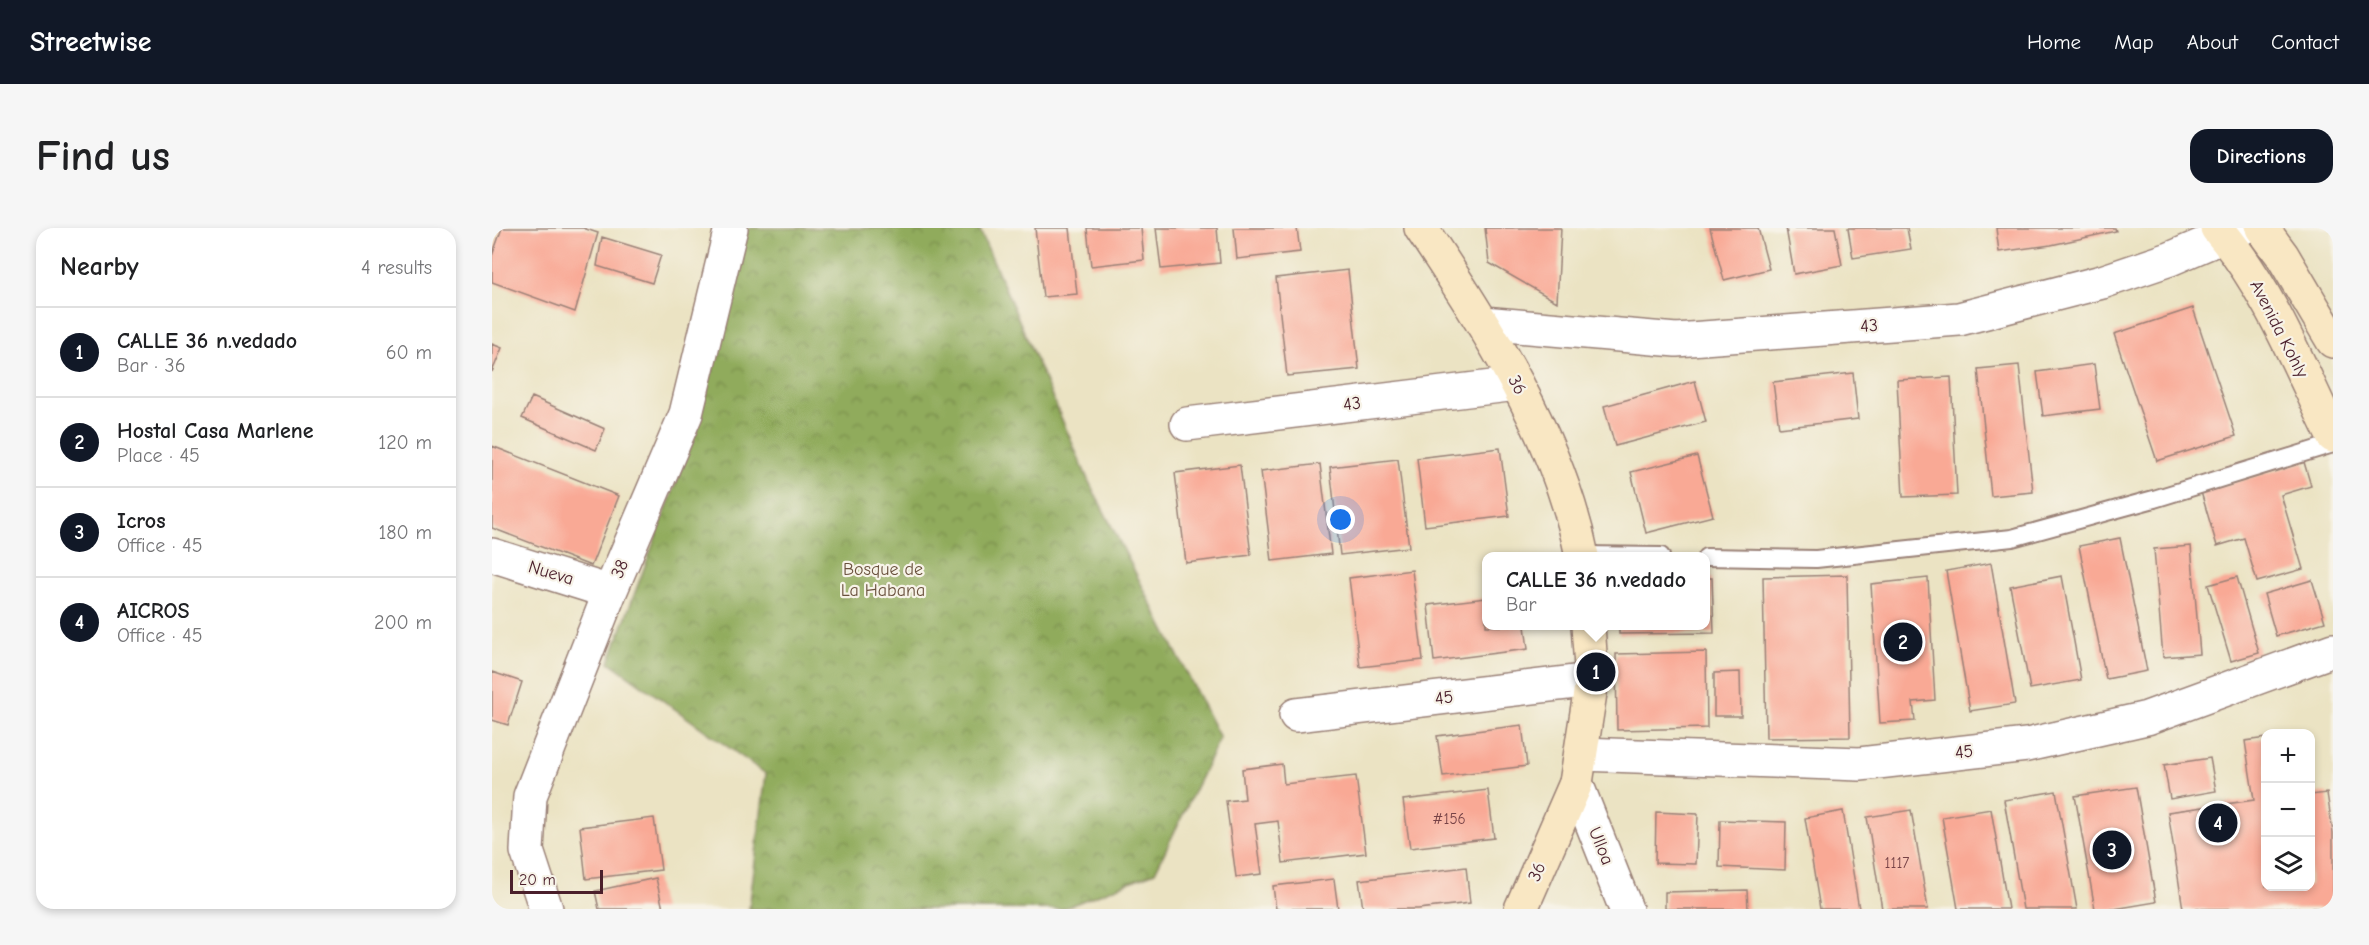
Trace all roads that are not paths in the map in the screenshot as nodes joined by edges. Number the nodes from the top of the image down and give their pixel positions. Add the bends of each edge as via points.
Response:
1 (731, 228) edge
2 (1421, 228) edge
3 (2262, 228) edge
4 (2228, 231) edge
5 (1483, 322) junction
6 (2333, 341) edge
7 (1516, 384) junction
8 (1187, 423) dead end
9 (2333, 436) edge
10 (2333, 444) edge
11 (1581, 552) edge
12 (492, 555) edge
13 (1710, 557) edge
14 (610, 592) junction
15 (1588, 630) edge
16 (2333, 650) edge
17 (1592, 680) junction
18 (1296, 715) dead end
19 (1578, 769) junction
20 (546, 909) edge
21 (1521, 909) edge
22 (1626, 909) edge

1 - 14 street, 38 via 686,414
2 - 5 street, 36
3 - 6 street, Avenida Kohly via 2288,263
4 - 5 street, 43 via 2102,282 1959,319 1676,339
4 - 9 street, Avenida Kohly via 2273,312
5 - 7 street, 36
7 - 8 street, 43
7 - 11 street, 36 via 1565,488
10 - 13 lane via 2012,538 1816,559
12 - 14 street, Nueva
14 - 20 street, 38 via 530,796 526,851
15 - 17 street, 36
16 - 19 street, 45 via 2147,718 2027,745 1860,764
17 - 18 street, 45
17 - 19 street, 36
19 - 21 street, 36
19 - 22 street, Ulloa

